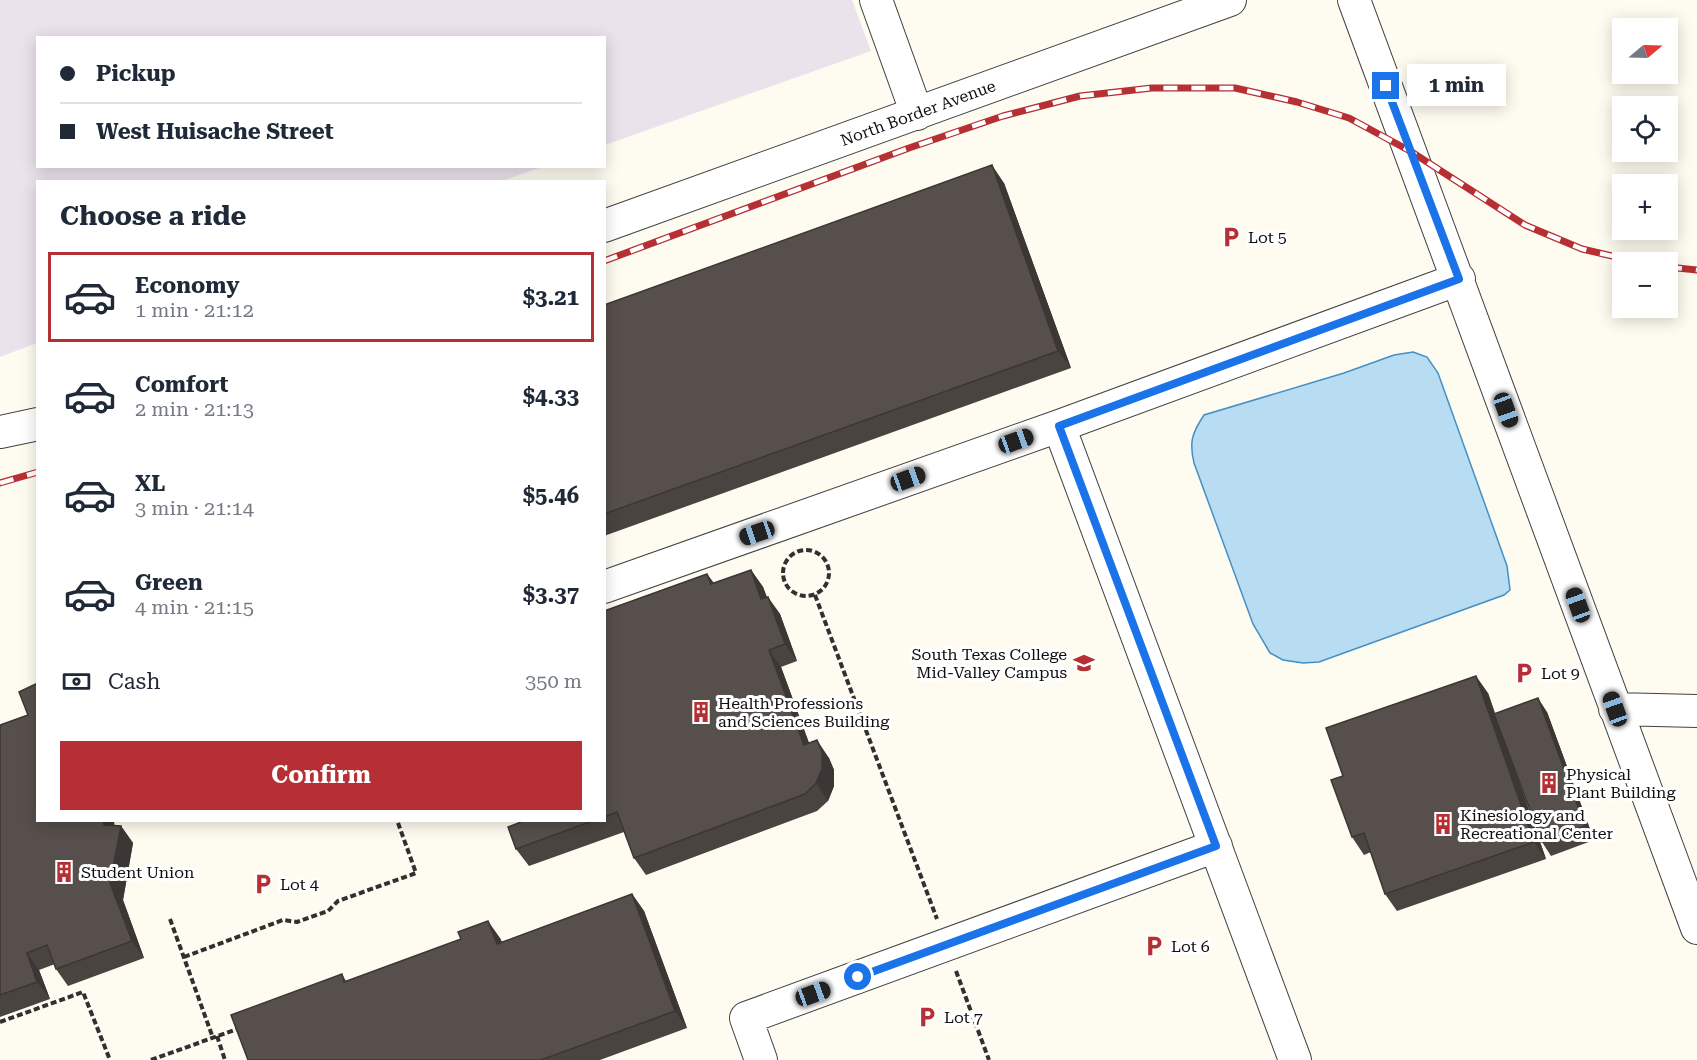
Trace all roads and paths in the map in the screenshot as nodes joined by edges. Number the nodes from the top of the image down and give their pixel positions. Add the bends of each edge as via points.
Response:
1 (876, 0) edge
2 (1230, 0) edge
3 (1354, 0) edge
4 (917, 114) junction
5 (606, 225) edge
6 (1459, 279) junction
7 (36, 424) edge
8 (1059, 426) junction
9 (0, 432) edge
10 (606, 586) edge
11 (815, 595) junction
12 (1615, 709) junction
13 (1697, 711) edge
14 (398, 822) edge
15 (1216, 846) junction
16 (937, 917) dead end
17 (170, 919) dead end
18 (1697, 928) edge
19 (184, 957) junction
20 (952, 960) dead end
21 (0, 1022) edge
22 (250, 1024) edge
23 (215, 1037) junction
24 (110, 1060) edge
25 (151, 1060) edge
26 (225, 1060) edge
27 (761, 1060) edge
28 (989, 1060) edge
29 (1295, 1060) edge

1 - 4 street
2 - 4 street, North Border Avenue
3 - 6 street
4 - 5 street, North Border Avenue
6 - 8 street
6 - 12 street
7 - 9 street
8 - 10 street
8 - 15 street
11 - 11 path via 830,577 827,562 815,551 800,550 783,566 784,581 800,596
11 - 16 path
12 - 13 street
12 - 18 street
14 - 19 path via 416,873 338,901 328,911 297,922 283,920
15 - 27 street via 746,1018
15 - 29 street
17 - 19 path
19 - 23 path
20 - 28 path
21 - 24 path via 84,992
22 - 23 path
23 - 25 path
23 - 26 path

